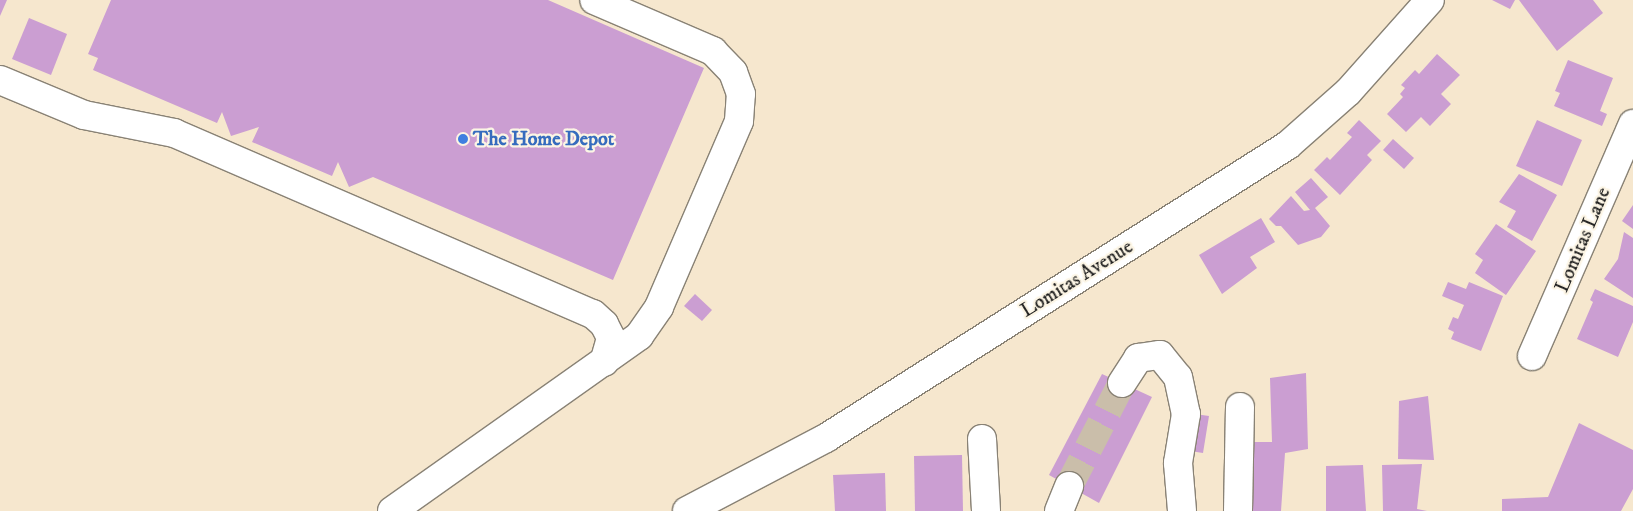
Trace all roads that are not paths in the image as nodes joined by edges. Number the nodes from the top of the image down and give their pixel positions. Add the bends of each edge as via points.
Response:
1 (594, 0) edge
2 (1430, 0) edge
3 (0, 80) edge
4 (1633, 124) edge
5 (1532, 356) dead end
6 (604, 362) junction
7 (1122, 383) tunnel mouth
8 (1240, 407) dead end
9 (982, 439) dead end
10 (1069, 486) tunnel mouth
11 (392, 511) edge
12 (688, 511) edge
13 (986, 511) edge
14 (1059, 511) edge
15 (1182, 511) edge
16 (1238, 511) edge

1 - 6 street via 713,51 733,72 741,94 739,121 659,308 639,336
2 - 12 street, Lomitas Avenue via 1348,92 1288,145 826,438
3 - 6 street via 84,116 174,133 593,314 604,324 611,338
4 - 5 street, Lomitas Lane
6 - 11 street
7 - 15 street via 1138,358 1160,355 1178,377 1186,414 1178,463
8 - 16 street
9 - 13 street
10 - 14 street

